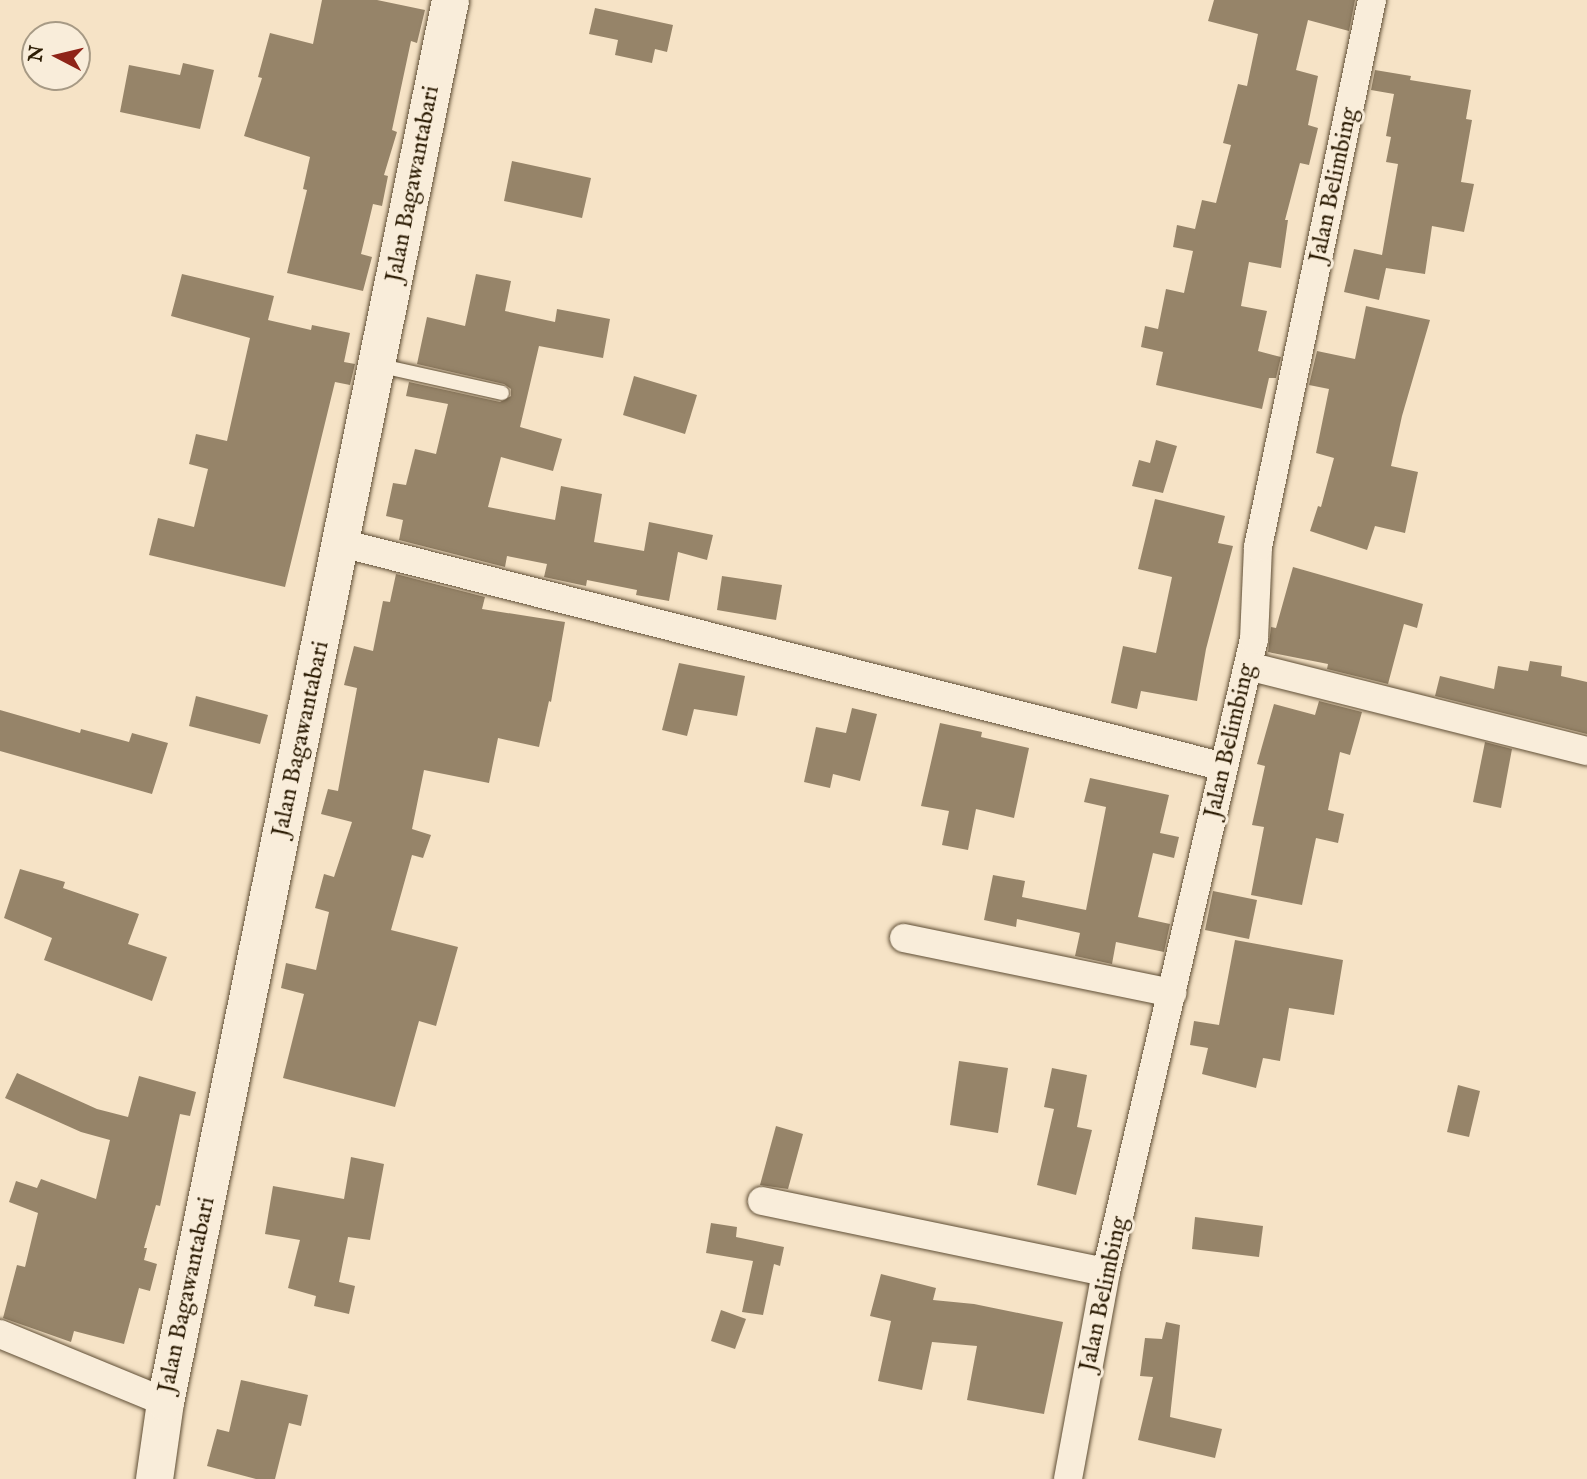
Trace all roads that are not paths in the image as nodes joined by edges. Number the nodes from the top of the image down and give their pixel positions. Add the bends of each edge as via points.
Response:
1 (450, 0) edge
2 (1372, 0) edge
3 (377, 365) junction
4 (502, 393) dead end
5 (341, 543) junction
6 (1248, 666) junction
7 (1587, 751) edge
8 (1224, 767) junction
9 (904, 939) dead end
10 (1172, 993) junction
11 (762, 1201) dead end
12 (1106, 1272) junction
13 (0, 1334) edge
14 (165, 1402) junction
15 (154, 1479) edge
16 (1068, 1479) edge

1 - 3 street, Jalan Bagawantabari
2 - 6 street, Jalan Belimbing via 1258,547 1254,639
3 - 4 lane
3 - 5 street, Jalan Bagawantabari
5 - 8 street
5 - 14 street, Jalan Bagawantabari
6 - 7 street
6 - 8 street, Jalan Belimbing
8 - 10 street, Jalan Belimbing
9 - 10 street
10 - 12 street, Jalan Belimbing
11 - 12 street
12 - 16 street, Jalan Belimbing
13 - 14 street
14 - 15 street, Jalan Bagawantabari

